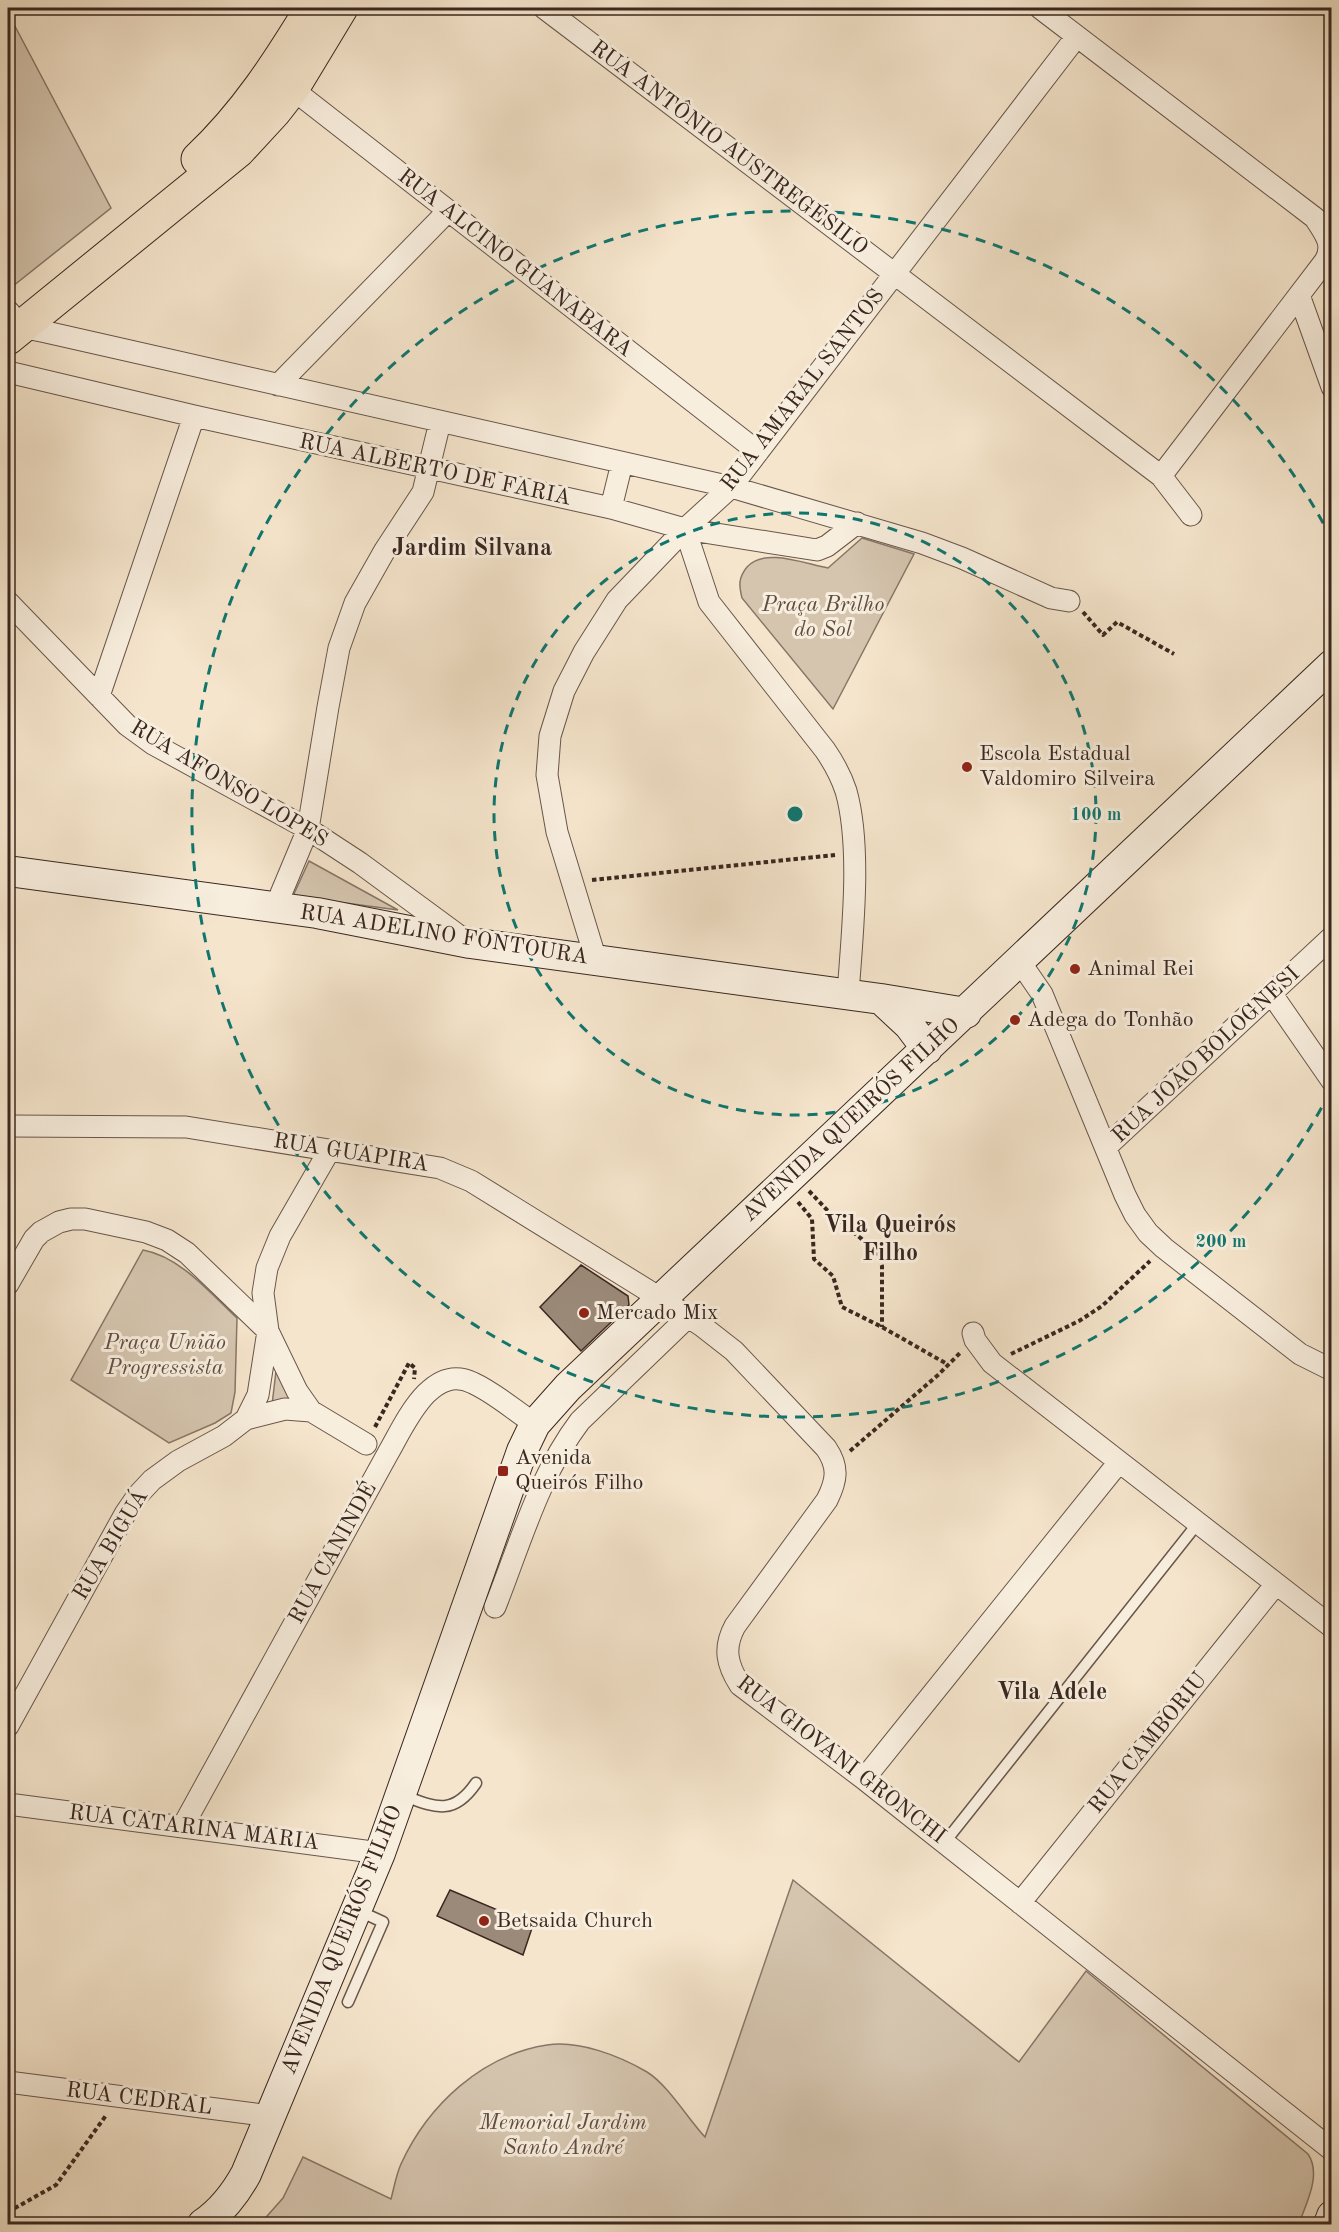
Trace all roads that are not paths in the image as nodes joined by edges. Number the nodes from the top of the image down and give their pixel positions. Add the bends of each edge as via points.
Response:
1 (312, 8) edge
2 (341, 8) edge
3 (544, 8) edge
4 (1040, 8) edge
5 (1077, 36) junction
6 (282, 81) junction
7 (448, 211) junction
8 (1331, 248) edge
9 (895, 274) junction
10 (1299, 295) junction
11 (11, 322) edge
12 (8, 372) edge
13 (278, 385) junction
14 (1332, 387) edge
15 (194, 416) junction
16 (440, 422) junction
17 (758, 452) junction
18 (622, 463) junction
19 (429, 469) junction
20 (1161, 476) junction
21 (731, 487) junction
22 (611, 508) junction
23 (1191, 515) dead end
24 (857, 524) junction
25 (685, 529) junction
26 (1069, 601) road end
27 (8, 602) edge
28 (1332, 665) edge
29 (99, 696) junction
30 (308, 829) junction
31 (8, 871) edge
32 (275, 908) junction
33 (1332, 938) edge
34 (470, 943) junction
35 (596, 960) junction
36 (1020, 962) junction
37 (1271, 993) junction
38 (848, 994) junction
39 (881, 999) junction
40 (966, 1012) junction
41 (927, 1049) junction
42 (1332, 1081) edge
43 (8, 1126) edge
44 (1106, 1147) junction
45 (330, 1150) junction
46 (8, 1284) edge
47 (660, 1298) junction
48 (688, 1316) junction
49 (268, 1331) junction
50 (974, 1337) road end
51 (1332, 1370) edge
52 (310, 1411) junction
53 (246, 1419) junction
54 (535, 1424) junction
55 (366, 1444) dead end
56 (1119, 1462) junction
57 (1198, 1523) junction
58 (1276, 1584) junction
59 (495, 1607) dead end
60 (1332, 1627) edge
61 (8, 1726) edge
62 (864, 1779) junction
63 (476, 1783) dead end
64 (401, 1795) junction
65 (8, 1804) edge
66 (183, 1826) junction
67 (945, 1842) junction
68 (380, 1853) junction
69 (1020, 1902) junction
70 (352, 1954) junction
71 (348, 2002) dead end
72 (8, 2082) edge
73 (270, 2116) junction
74 (1332, 2150) edge
75 (1332, 2216) edge
76 (202, 2224) edge
77 (1329, 2224) edge

1 - 6 main road
2 - 6 main road
3 - 9 street, RUA ANTÔNIO AUSTREGÉSILO
4 - 5 street
5 - 8 street via 1315,218
5 - 9 street, RUA AMARAL SANTOS
6 - 7 street, RUA ALCINO GUANABARA
6 - 11 main road
7 - 13 street
7 - 17 street, RUA ALCINO GUANABARA
8 - 10 street
9 - 17 street, RUA AMARAL SANTOS
9 - 20 street, RUA ANTÔNIO AUSTREGÉSILO
10 - 14 street
10 - 20 street
11 - 13 street, RUA ALBERTO DE FARIA
12 - 15 street, RUA ALBERTO DE FARIA
13 - 16 street, RUA ALBERTO DE FARIA
15 - 19 street, RUA ALBERTO DE FARIA
15 - 29 street
16 - 18 street, RUA ALBERTO DE FARIA
16 - 19 street
17 - 21 street, RUA AMARAL SANTOS
18 - 21 street, RUA ALBERTO DE FARIA
18 - 22 street
19 - 22 street, RUA ALBERTO DE FARIA
19 - 30 street via 423,492 355,603 339,648
20 - 23 street, RUA ANTÔNIO AUSTREGÉSILO
21 - 24 street, RUA ALBERTO DE FARIA
21 - 25 street, RUA AMARAL SANTOS
22 - 25 street, RUA ALBERTO DE FARIA
24 - 25 street, RUA ALBERTO DE FARIA via 817,550
24 - 26 street, RUA ALBERTO DE FARIA via 922,543 1051,598
25 - 35 street, RUA AMARAL SANTOS via 617,600 564,691 550,736 548,775 557,832
25 - 38 street via 709,602 825,750 846,791 854,853
27 - 29 street, RUA AFONSO LOPES
28 - 36 main road, AVENIDA QUEIRÓS FILHO
29 - 30 street, RUA AFONSO LOPES via 127,725 153,744
30 - 32 street
30 - 34 street, RUA AFONSO LOPES
31 - 32 main road, RUA ADELINO FONTOURA
32 - 34 main road, RUA ADELINO FONTOURA
33 - 37 street, RUA JOÃO BOLOGNESI
34 - 35 main road, RUA ADELINO FONTOURA
35 - 38 main road, RUA ADELINO FONTOURA
36 - 40 main road, AVENIDA QUEIRÓS FILHO
36 - 44 street via 1042,994
37 - 42 street
37 - 44 street, RUA JOÃO BOLOGNESI
38 - 39 main road, RUA ADELINO FONTOURA
39 - 40 main road, RUA ADELINO FONTOURA
39 - 41 main road via 909,1025
40 - 41 main road, AVENIDA QUEIRÓS FILHO
41 - 47 main road, AVENIDA QUEIRÓS FILHO
43 - 45 street, RUA GUAPIRA via 186,1127
44 - 51 street via 1125,1195 1148,1233 1300,1354
45 - 47 street, RUA GUAPIRA via 455,1173
45 - 49 street via 280,1236 267,1268 263,1293
46 - 49 street via 34,1239 51,1226 85,1219 167,1240 187,1253
47 - 48 street, RUA GIOVANI GRONCHI
47 - 54 main road, AVENIDA QUEIRÓS FILHO via 567,1387
48 - 59 street via 567,1438 548,1473
48 - 62 street, RUA GIOVANI GRONCHI via 742,1359 826,1448 836,1472 827,1500 735,1626 727,1648 731,1672 740,1685
49 - 52 street
49 - 53 street, RUA BIGUÁ via 258,1395
50 - 56 street via 992,1364
52 - 53 street via 285,1409
52 - 55 street
53 - 61 street, RUA BIGUÁ via 178,1461 138,1495
54 - 64 main road, AVENIDA QUEIRÓS FILHO via 522,1451
54 - 66 street, RUA CANINDÉ via 461,1378 437,1383 428,1392 387,1455
56 - 57 street
56 - 62 street
57 - 58 street
57 - 67 lane
58 - 60 street
58 - 69 street, RUA CAMBORIU
62 - 67 street, RUA GIOVANI GRONCHI
63 - 64 lane via 458,1803 446,1808
64 - 68 main road, AVENIDA QUEIRÓS FILHO
65 - 66 street, RUA CATARINA MARIA
66 - 68 street, RUA CATARINA MARIA
67 - 69 street, RUA GIOVANI GRONCHI
68 - 70 main road, AVENIDA QUEIRÓS FILHO via 356,1910
69 - 74 street, RUA GIOVANI GRONCHI
70 - 71 lane
70 - 73 main road, AVENIDA QUEIRÓS FILHO
72 - 73 street, RUA CEDRAL
73 - 76 main road, AVENIDA QUEIRÓS FILHO via 236,2192
75 - 77 main road

